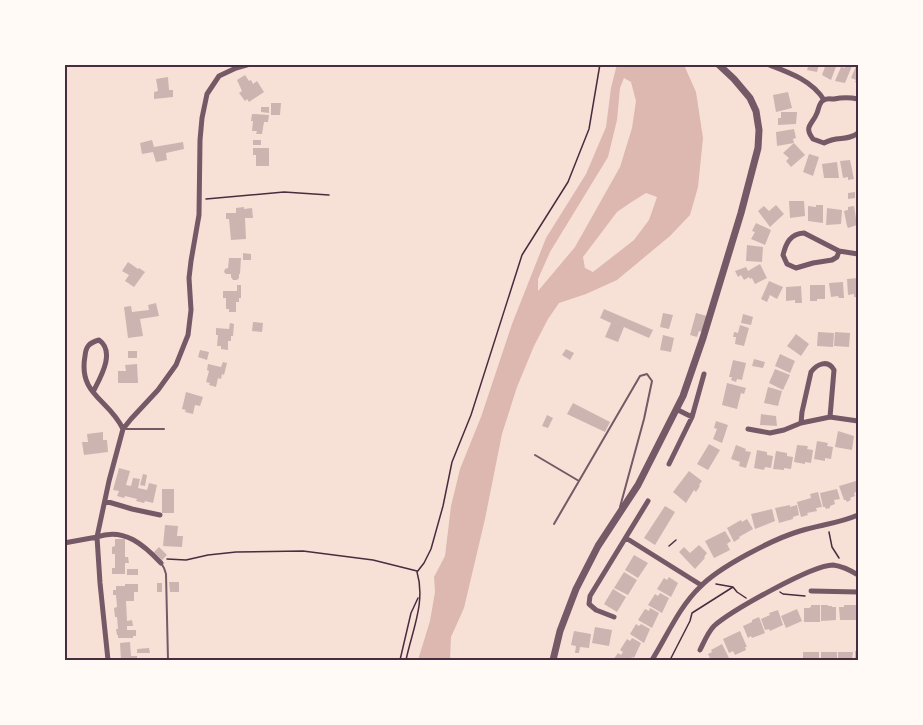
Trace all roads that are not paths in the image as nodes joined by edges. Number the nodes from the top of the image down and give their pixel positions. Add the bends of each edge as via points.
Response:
1 (250, 64) edge
2 (718, 64) edge
3 (767, 64) edge
4 (858, 99) edge
5 (824, 100) junction
6 (858, 133) edge
7 (839, 250) junction
8 (858, 254) edge
9 (704, 374) dead end
10 (93, 392) junction
11 (676, 409) junction
12 (692, 417) junction
13 (830, 417) junction
14 (858, 421) edge
15 (801, 423) junction
16 (123, 429) junction
17 (164, 429) dead end
18 (748, 429) dead end
19 (535, 455) dead end
20 (669, 464) dead end
21 (579, 481) junction
22 (105, 501) junction
23 (648, 501) dead end
24 (160, 515) dead end
25 (858, 515) edge
26 (618, 516) junction
27 (554, 524) dead end
28 (97, 537) junction
29 (626, 538) junction
30 (64, 543) edge
31 (161, 563) joint
32 (858, 574) edge
33 (701, 585) junction
34 (810, 591) road end
35 (858, 592) edge
36 (614, 617) dead end
37 (707, 621) dead end
38 (713, 627) junction
39 (700, 650) dead end
40 (108, 660) edge
41 (168, 660) edge
42 (554, 660) edge
43 (652, 660) edge

1 - 16 street via 219,76 207,94 200,140 199,215 190,261 188,335 176,365
2 - 11 street via 750,98 758,121 758,148 706,328
3 - 5 street via 803,80
4 - 5 street
5 - 6 street via 809,125 813,139 824,143
7 - 7 street via 799,233 788,240 783,255 787,264 796,268 832,260
7 - 8 street
9 - 12 street
10 - 10 street via 83,370 84,359 86,347 99,340 105,344 106,360
10 - 16 street
11 - 12 street
11 - 26 street
12 - 20 street
13 - 14 street
13 - 15 street
13 - 15 street via 834,370 827,363 811,372
15 - 18 street via 770,433
16 - 17 lane
16 - 22 street
19 - 21 lane
21 - 26 lane via 640,375 647,374 651,381 644,419
21 - 27 lane
22 - 24 street
22 - 28 street
23 - 29 street
25 - 33 street via 778,539
26 - 42 street via 576,589
28 - 30 street
28 - 31 street via 124,536 143,545
28 - 40 street
29 - 33 street
29 - 36 street via 590,596 589,604
31 - 41 lane via 165,574
32 - 38 street via 842,567 822,566 775,588
33 - 43 street
34 - 35 street
37 - 38 street
38 - 39 street

